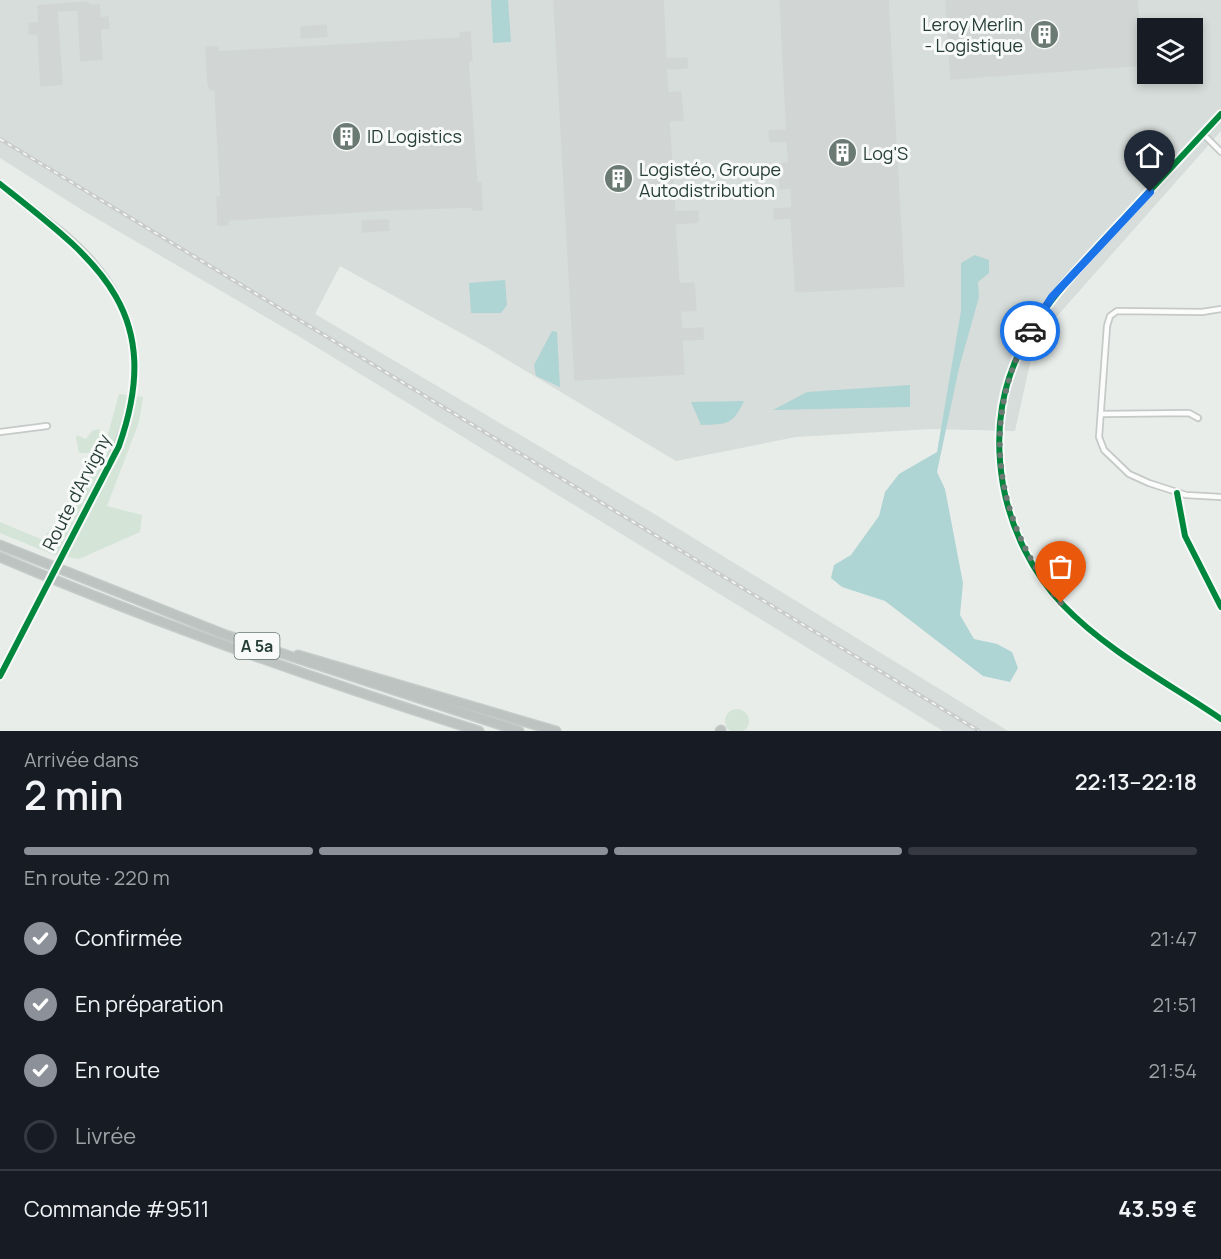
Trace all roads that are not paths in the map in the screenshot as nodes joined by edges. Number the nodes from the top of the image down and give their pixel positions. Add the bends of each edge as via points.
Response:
1 (1221, 114) edge
2 (1203, 134) junction
3 (1221, 152) edge
4 (0, 184) edge
5 (1221, 309) edge
6 (1102, 414) junction
7 (1198, 418) dead end
8 (47, 426) dead end
9 (0, 432) edge
10 (1177, 493) junction
11 (1221, 497) edge
12 (0, 545) edge
13 (0, 557) edge
14 (1221, 607) edge
15 (273, 651) junction
16 (0, 676) edge
17 (1221, 719) edge
18 (479, 731) edge
19 (519, 731) edge
20 (556, 731) edge

1 - 2 street
2 - 3 street
2 - 17 street via 1041,311 1008,383 1000,447 1011,515 1028,557 1048,587 1094,632
4 - 16 street, Route d'Arvigny, bridge via 81,249 114,291 130,338 134,386 119,446
5 - 6 street via 1117,312 1110,316
6 - 7 street via 1189,413
6 - 10 street via 1100,441 1109,458 1129,474
8 - 9 street
10 - 11 street
10 - 14 street via 1185,536
12 - 15 highway, A 5a
13 - 18 highway, A 5a via 262,660
15 - 19 highway, A 5a
15 - 20 highway via 304,656

